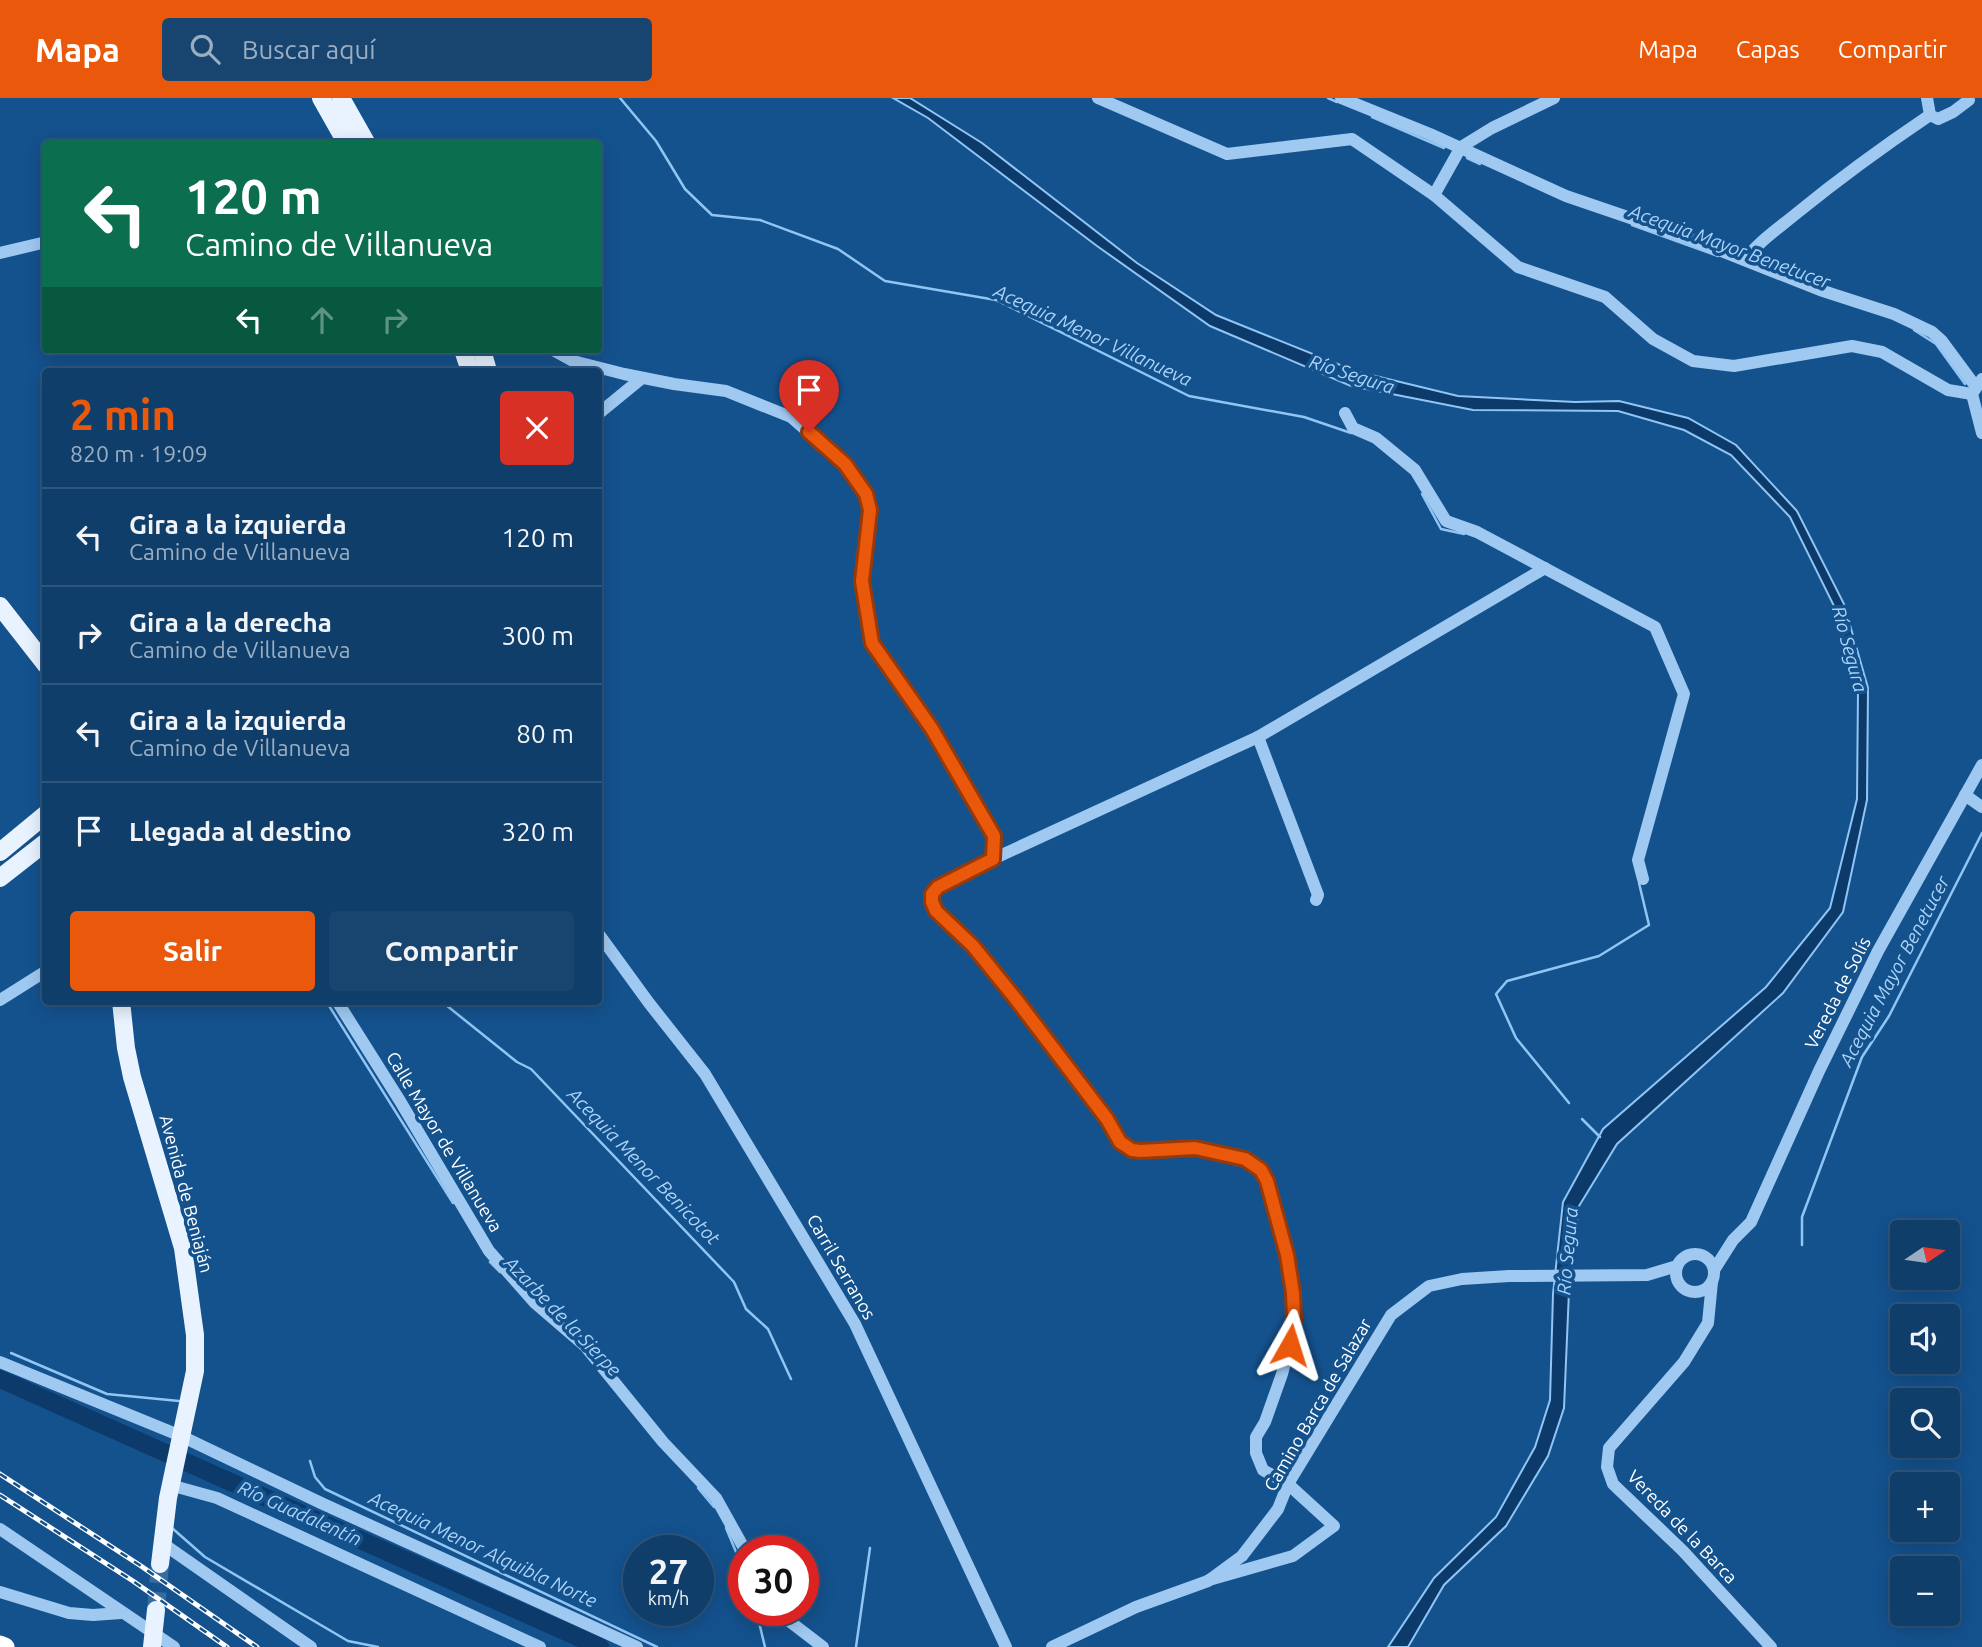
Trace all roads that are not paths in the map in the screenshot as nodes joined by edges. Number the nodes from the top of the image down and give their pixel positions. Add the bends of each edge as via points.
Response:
1 (321, 98) edge
2 (341, 98) edge
3 (1098, 98) edge
4 (1340, 98) edge
5 (1555, 98) edge
6 (1927, 98) edge
7 (1969, 100) dead end
8 (1930, 115) junction
9 (345, 140) edge
10 (365, 140) edge
11 (1461, 148) junction
12 (1434, 194) junction
13 (42, 243) edge
14 (0, 253) edge
15 (1745, 260) junction
16 (560, 354) edge
17 (601, 368) edge
18 (602, 368) edge
19 (642, 378) junction
20 (1979, 389) edge
21 (602, 411) edge
22 (1345, 413) dead end
23 (1982, 432) edge
24 (1545, 568) junction
25 (0, 606) edge
26 (42, 659) edge
27 (1258, 737) junction
28 (1982, 765) edge
29 (1965, 794) junction
30 (1982, 807) edge
31 (42, 817) edge
32 (42, 845) edge
33 (0, 852) edge
34 (993, 859) junction
35 (0, 878) edge
36 (1643, 879) dead end
37 (1315, 900) dead end
38 (602, 938) edge
39 (42, 974) edge
40 (0, 1000) edge
41 (121, 1005) edge
42 (340, 1005) edge
43 (1734, 1240) junction
44 (1703, 1255) junction
45 (1676, 1266) junction
46 (1647, 1275) junction
47 (1713, 1276) junction
48 (1679, 1284) junction
49 (1696, 1292) junction
50 (1708, 1323) junction
51 (0, 1362) edge
52 (181, 1439) junction
53 (171, 1481) junction
54 (1288, 1484) junction
55 (0, 1529) edge
56 (737, 1535) edge
57 (162, 1543) junction
58 (160, 1564) tunnel mouth
59 (1209, 1580) junction
60 (0, 1592) edge
61 (156, 1610) tunnel mouth
62 (121, 1613) junction
63 (796, 1626) edge
64 (153, 1640) edge
65 (0, 1645) edge
66 (5, 1647) edge
67 (174, 1647) edge
68 (311, 1647) edge
69 (540, 1647) edge
70 (637, 1647) edge
71 (823, 1647) edge
72 (1006, 1647) edge
73 (1052, 1647) edge
74 (1771, 1647) edge

1 - 9 main road
2 - 10 main road
3 - 12 street via 1227,154 1352,139
4 - 11 street
5 - 11 street
6 - 8 street
7 - 8 street via 1938,120
8 - 15 street via 1830,186
11 - 12 street
11 - 15 street via 1566,197
12 - 20 street via 1518,267 1605,297 1653,339 1693,361 1734,366 1852,346 1882,352 1948,390
13 - 14 street
15 - 20 street via 1931,332
16 - 17 street
18 - 19 street
19 - 21 street
19 - 34 street via 726,391 791,416 845,464 866,494 870,510 862,581 872,643 932,729 994,836
20 - 23 street
22 - 24 street via 1353,428 1376,438 1415,470 1446,521
24 - 27 street
24 - 36 street via 1655,627 1684,694 1638,860
25 - 26 main road
27 - 34 street
27 - 37 street via 1318,895
28 - 29 street, Vereda de Solís
29 - 30 street
29 - 43 street, Vereda de Solís via 1878,951 1751,1222
31 - 33 main road
32 - 35 main road
34 - 54 street via 938,887 932,894 936,911 973,946 1015,998 1120,1142 1132,1150 1195,1148 1245,1159 1261,1170 1267,1181 1287,1255 1294,1319 1282,1374 1256,1437 1256,1453 1263,1470
38 - 72 street, Carril Serranos via 705,1074 855,1324
39 - 40 street
41 - 52 main road, Avenida de Beniaján via 132,1077 178,1231 191,1294 196,1360
42 - 56 street, Calle Mayor de Villanueva via 489,1251 535,1303 585,1346 663,1442 716,1498
43 - 44 street, Vereda de Solís
43 - 47 street, Vereda de Solís
44 - 45 street via 1686,1255
44 - 47 street via 1712,1264
45 - 46 street, Camino Barca de Salazar
45 - 48 street
46 - 48 street, Camino Barca de Salazar
46 - 54 street, Camino Barca de Salazar via 1509,1276 1429,1286 1391,1315
47 - 49 street via 1707,1287
47 - 50 street
48 - 49 street
49 - 50 street
50 - 74 street, Vereda de la Barca via 1684,1362 1609,1448 1607,1467 1613,1484 1683,1551
51 - 52 street
52 - 53 main road, Avenida de Beniaján
52 - 70 street
53 - 57 main road, Avenida de Beniaján
53 - 69 street
54 - 59 street, Camino Barca de Salazar via 1278,1509 1242,1556
54 - 59 street via 1334,1526 1293,1556
55 - 62 street
57 - 58 main road, Avenida de Beniaján
57 - 68 street
59 - 73 street, Camino Barca de Salazar via 1136,1607
60 - 62 street via 69,1613
61 - 64 main road
62 - 64 street
63 - 71 street
64 - 67 street
65 - 66 highway

